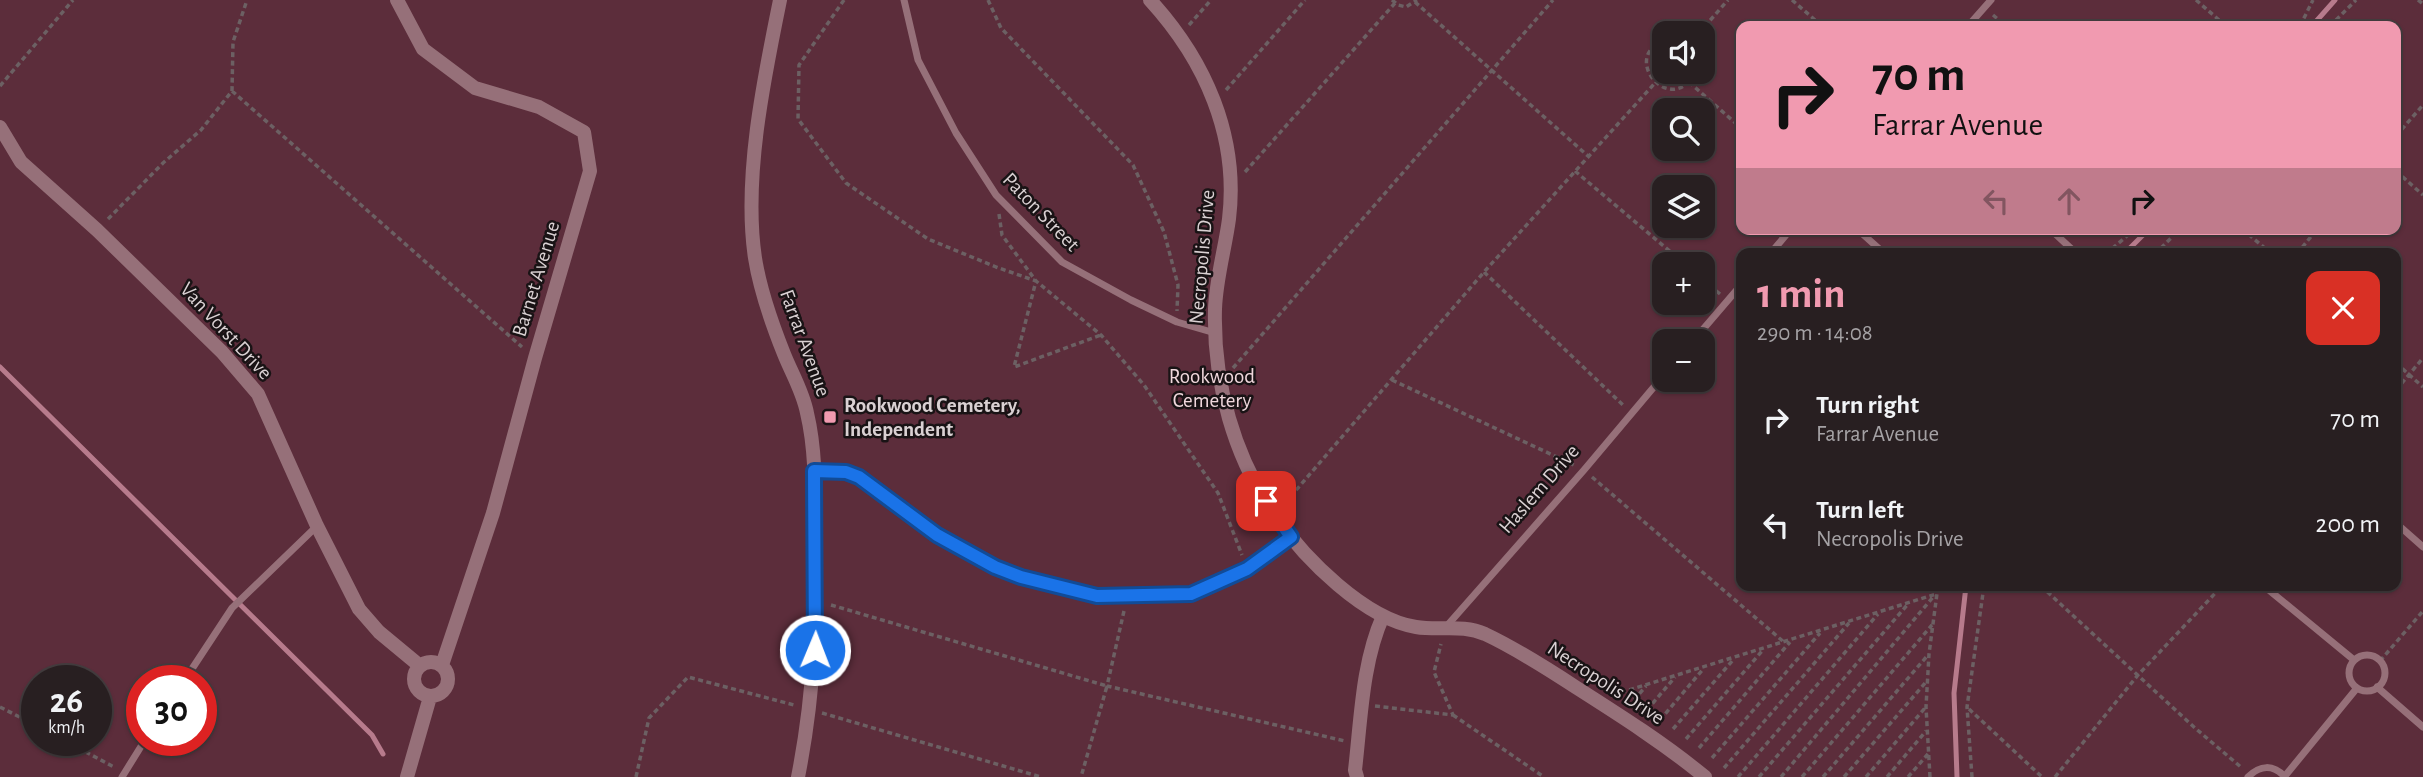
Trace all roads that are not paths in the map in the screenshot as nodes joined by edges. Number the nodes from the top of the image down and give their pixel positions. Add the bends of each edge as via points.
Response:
1 (397, 0) edge
2 (780, 0) edge
3 (904, 0) edge
4 (1150, 0) edge
5 (1991, 0) edge
6 (1972, 21) edge
7 (0, 127) edge
8 (1864, 235) edge
9 (2056, 235) edge
10 (1878, 248) edge
11 (2071, 248) edge
12 (1736, 291) edge
13 (1703, 329) edge
14 (1215, 332) junction
15 (1652, 390) edge
16 (814, 471) junction
17 (317, 526) junction
18 (2401, 527) edge
19 (1291, 537) junction
20 (2423, 547) edge
21 (2270, 591) edge
22 (1383, 616) junction
23 (1444, 628) junction
24 (2354, 660) junction
25 (195, 665) edge
26 (442, 665) junction
27 (420, 666) junction
28 (2377, 687) junction
29 (2357, 688) junction
30 (430, 696) junction
31 (2423, 727) edge
32 (135, 756) edge
33 (123, 775) edge
34 (2249, 776) edge
35 (407, 777) edge
36 (798, 777) edge
37 (1357, 777) edge
38 (1705, 777) edge
39 (2285, 777) edge

1 - 26 street, Barnet Avenue via 423,49 475,88 539,107 584,132 590,171 493,513
2 - 16 street, Farrar Avenue via 754,167 755,258 776,333 807,412
3 - 14 lane, Paton Street via 918,60 996,195 1062,262 1177,322
4 - 14 street, Necropolis Drive via 1201,71 1216,103 1230,159 1229,216
5 - 6 lane
7 - 17 street, Van Vorst Drive via 21,162 222,352 258,394
8 - 10 lane
9 - 11 lane
12 - 13 lane
14 - 19 street, Necropolis Drive via 1220,382 1234,431 1275,515
15 - 23 lane, Haslem Drive
16 - 19 street via 859,477 937,535 1007,573 1097,596 1191,594 1247,569
16 - 36 street, Farrar Avenue via 815,650
17 - 25 lane via 232,608
17 - 27 street, Van Vorst Drive via 367,620
18 - 20 lane
19 - 22 street, Necropolis Drive via 1332,578
21 - 24 lane
22 - 23 street, Necropolis Drive via 1416,627
22 - 37 street via 1371,650
23 - 38 street, Necropolis Drive via 1486,634 1539,664
24 - 28 lane via 2369,655 2380,661 2385,675
24 - 29 lane via 2349,676
26 - 27 street
26 - 30 street, Barnet Avenue via 448,685 441,694
27 - 30 street via 414,682 419,692
28 - 29 lane
28 - 31 lane
29 - 39 lane
30 - 35 street, Barnet Avenue
32 - 33 lane
34 - 39 lane via 2267,767

